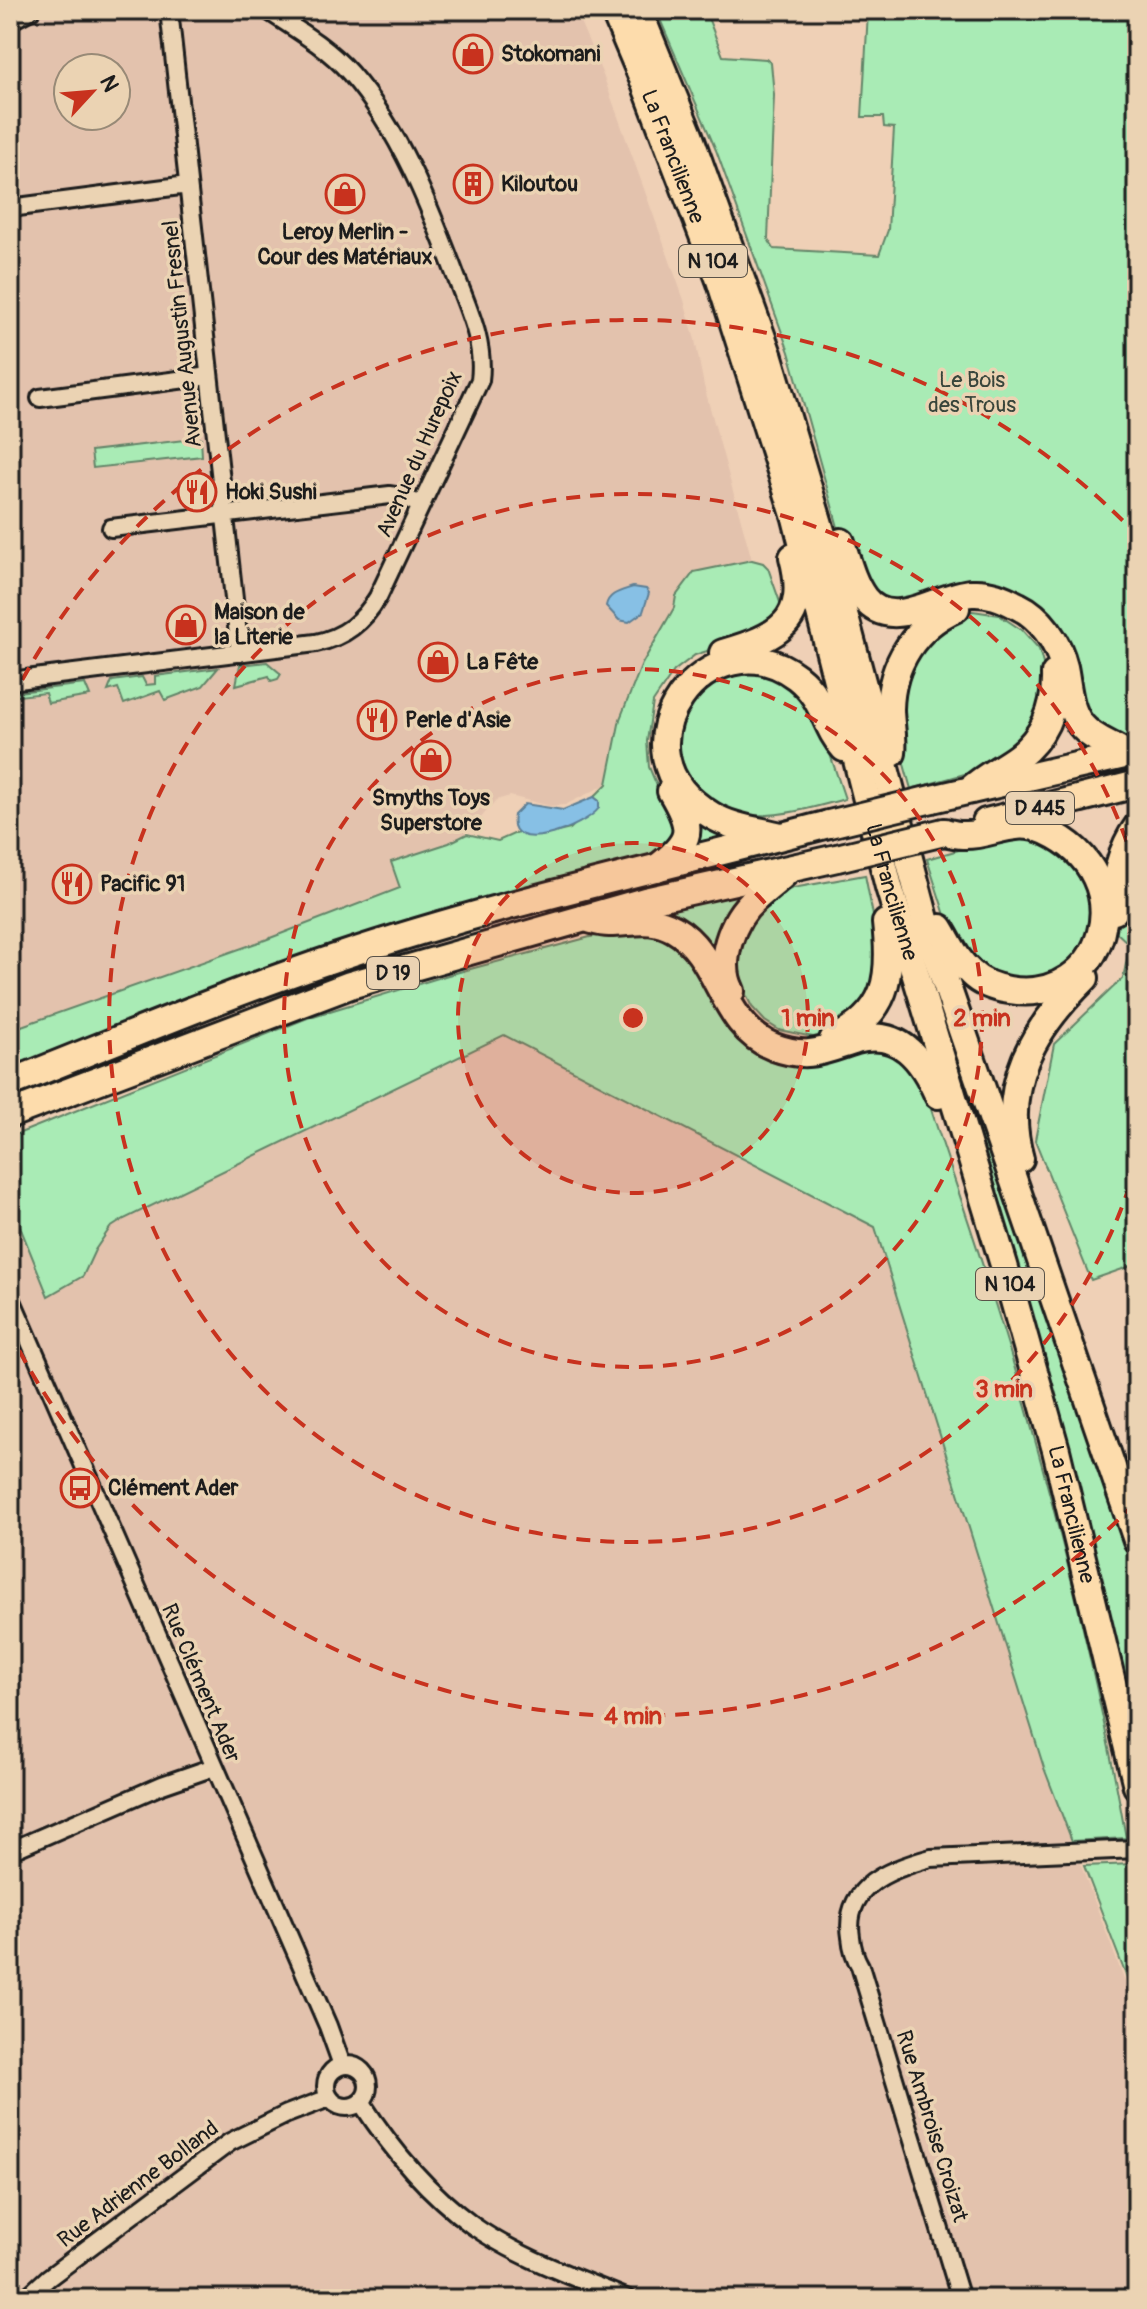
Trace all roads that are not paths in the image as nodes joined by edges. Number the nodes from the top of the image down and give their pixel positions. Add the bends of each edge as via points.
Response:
1 (31, 10) edge
2 (169, 10) edge
3 (267, 10) edge
4 (614, 10) edge
5 (638, 10) edge
6 (10, 21) edge
7 (188, 185) junction
8 (10, 208) edge
9 (209, 376) junction
10 (40, 398) dead end
11 (798, 451) junction
12 (421, 505) junction
13 (225, 515) junction
14 (796, 518) junction
15 (111, 528) dead end
16 (240, 653) junction
17 (10, 681) edge
18 (1132, 753) edge
19 (857, 763) junction
20 (885, 767) junction
21 (1137, 784) edge
22 (970, 790) junction
23 (882, 810) joint
24 (1137, 827) edge
25 (944, 832) junction
26 (781, 836) junction
27 (891, 845) joint
28 (657, 868) junction
29 (788, 870) junction
30 (889, 887) junction
31 (922, 906) junction
32 (585, 918) junction
33 (10, 1083) edge
34 (10, 1114) edge
35 (959, 1121) junction
36 (1020, 1195) junction
37 (10, 1296) edge
38 (15, 1314) edge
39 (1137, 1540) edge
40 (214, 1767) junction
41 (1137, 1786) edge
42 (1137, 1849) edge
43 (10, 1851) edge
44 (342, 2065) junction
45 (329, 2098) junction
46 (361, 2102) junction
47 (25, 2299) edge
48 (628, 2299) edge
49 (961, 2299) edge

1 - 6 street
2 - 7 street, Avenue Augustin Fresnel
3 - 12 street, Avenue du Hurepoix via 332,55 375,106 431,210 479,342 480,380
4 - 14 main road, La Francilienne / N 104 via 720,280
5 - 11 main road, La Francilienne / N 104 via 705,179
7 - 8 street
7 - 9 street, Avenue Augustin Fresnel
9 - 10 street
9 - 13 street, Avenue Augustin Fresnel
11 - 18 main road via 817,470 866,600 895,614 971,593 996,595 1022,608 1042,624 1058,648 1079,723 1092,736
11 - 20 main road, La Francilienne / N 104
12 - 13 street via 390,495
12 - 16 street, Avenue du Hurepoix via 378,597 350,630 328,641
13 - 15 street
13 - 16 street, Avenue Augustin Fresnel
14 - 19 main road, La Francilienne / N 104
14 - 28 main road via 790,545 797,597 791,617 768,639 699,665 663,704 657,752 687,832 681,848
16 - 17 street, Avenue du Hurepoix
18 - 22 main road, D 445
19 - 26 main road via 837,741 814,693 773,664 726,664 685,689 665,729 672,775 708,814 727,824
19 - 30 main road, La Francilienne / N 104
20 - 22 main road via 893,750 892,687 908,646 946,612 980,602 1017,617 1042,641 1051,656 1055,693 1051,714 1031,744
20 - 31 main road, La Francilienne / N 104
21 - 25 main road, D 445
22 - 23 main road, D 445, bridge
23 - 26 main road, D 19, bridge
24 - 36 main road via 1116,876 1114,930 1106,951 1054,1009 1023,1063 1014,1104 1023,1169
25 - 27 main road, D 445, bridge
25 - 31 main road via 964,836 1021,825 1059,838 1101,884 1105,924 1088,960 1075,973 1058,984 1016,991 974,976
26 - 28 main road, D 19
27 - 29 main road, D 19, bridge
28 - 33 main road, D 19 via 506,906 339,957
29 - 30 main road via 740,918 725,962 727,985 742,1013 758,1030 790,1044 832,1040 855,1029 878,1002 889,961
29 - 32 main road, D 19
30 - 35 main road, La Francilienne / N 104
31 - 36 main road, La Francilienne / N 104
32 - 34 main road, D 19 via 350,985
32 - 35 main road via 606,923 654,921 687,938 711,969 736,1017 771,1046 814,1053 858,1040 902,1045 921,1062 941,1102
35 - 41 main road, La Francilienne / N 104 via 1056,1450
36 - 39 main road, La Francilienne / N 104
37 - 38 street, Rue Clément Ader
38 - 40 street, Rue Clément Ader
40 - 43 street
40 - 44 street, Rue Clément Ader
42 - 49 street, Rue Ambroise Croizat via 931,1858 882,1876 851,1908 854,1956
44 - 45 street via 327,2078
44 - 46 street via 356,2066 366,2076 368,2090
45 - 46 street via 344,2108
45 - 47 street, Rue Adrienne Bolland via 230,2142
46 - 48 street via 421,2181 474,2226 544,2264

